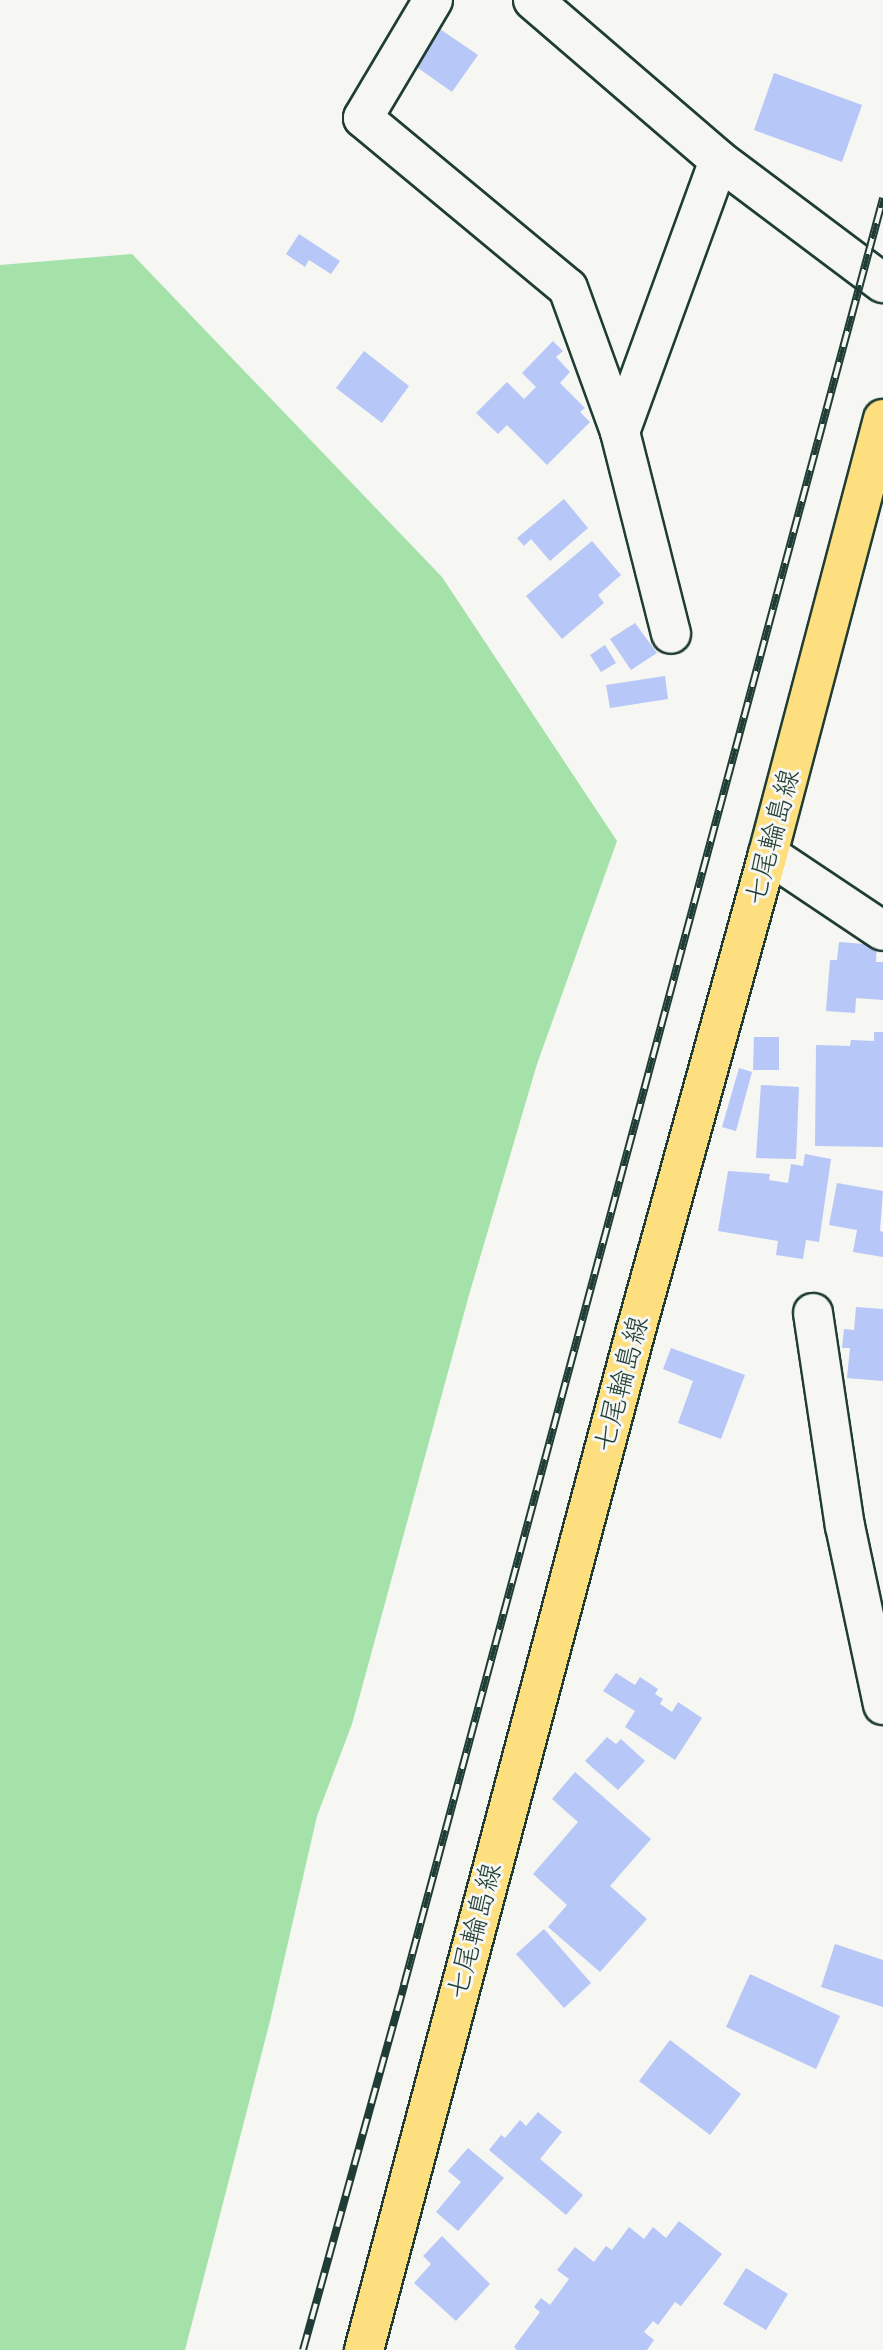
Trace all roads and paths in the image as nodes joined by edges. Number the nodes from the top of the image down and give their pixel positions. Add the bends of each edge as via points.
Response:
1 (433, 0) edge
2 (533, 0) edge
3 (719, 160) junction
4 (883, 283) edge
5 (883, 419) edge
6 (620, 432) junction
7 (671, 634) dead end
8 (768, 854) junction
9 (883, 930) edge
10 (813, 1313) dead end
11 (883, 1705) edge
12 (364, 2350) edge

1 - 6 street via 363,118 568,288
2 - 3 street
3 - 4 street
3 - 6 street
5 - 8 main road, 七尾輪島線
6 - 7 street
8 - 9 street
8 - 12 main road, 七尾輪島線 via 621,1383
10 - 11 street via 845,1526

